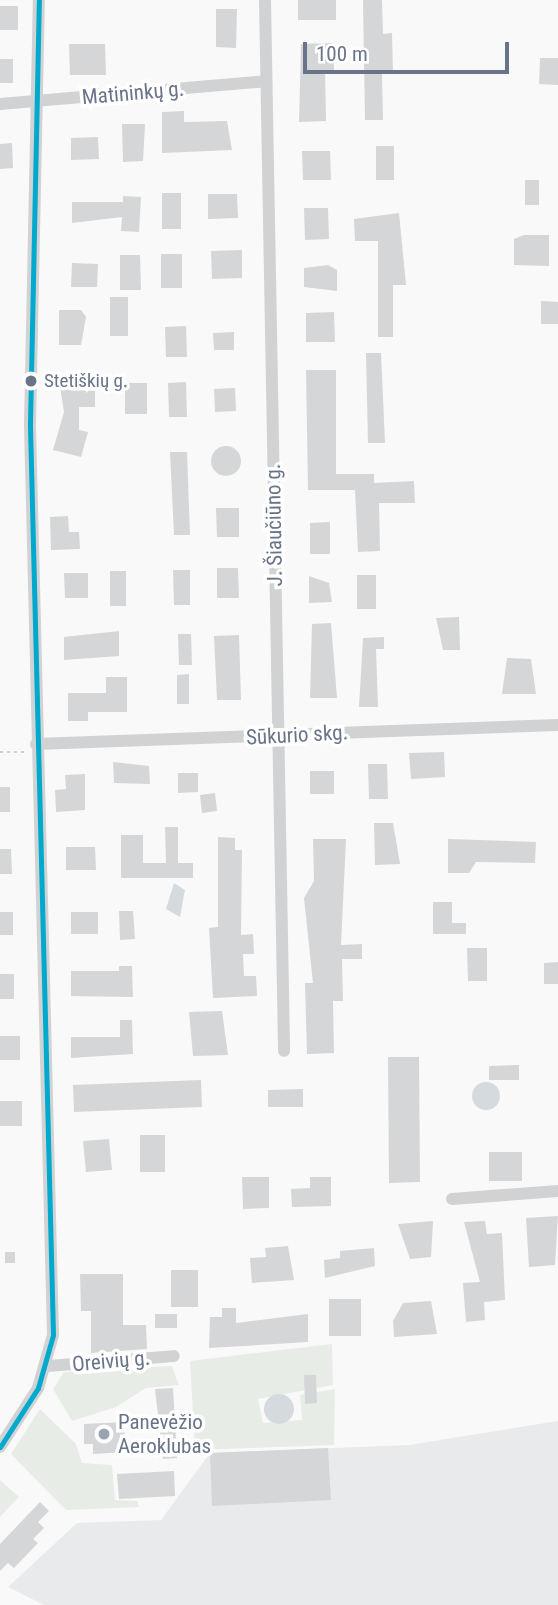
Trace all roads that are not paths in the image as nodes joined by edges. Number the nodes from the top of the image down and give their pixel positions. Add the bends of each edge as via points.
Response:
1 (39, 0) edge
2 (265, 0) edge
3 (266, 81) junction
4 (39, 101) junction
5 (0, 104) edge
6 (558, 724) edge
7 (278, 737) junction
8 (36, 748) junction
9 (284, 1051) dead end
10 (558, 1191) edge
11 (452, 1199) dead end
12 (174, 1356) dead end
13 (48, 1366) junction
14 (0, 1447) edge

1 - 4 street
2 - 3 street, J. Šiaučiūno g.
3 - 4 street, Matininkų g.
3 - 7 street, J. Šiaučiūno g.
4 - 5 street, Matininkų g.
4 - 8 street via 30,424
6 - 7 street, Sūkurio skg.
7 - 8 street, Sūkurio skg.
7 - 9 street, J. Šiaučiūno g.
8 - 13 street via 52,1315
10 - 11 street
12 - 13 street, Oreivių g.
13 - 14 street

